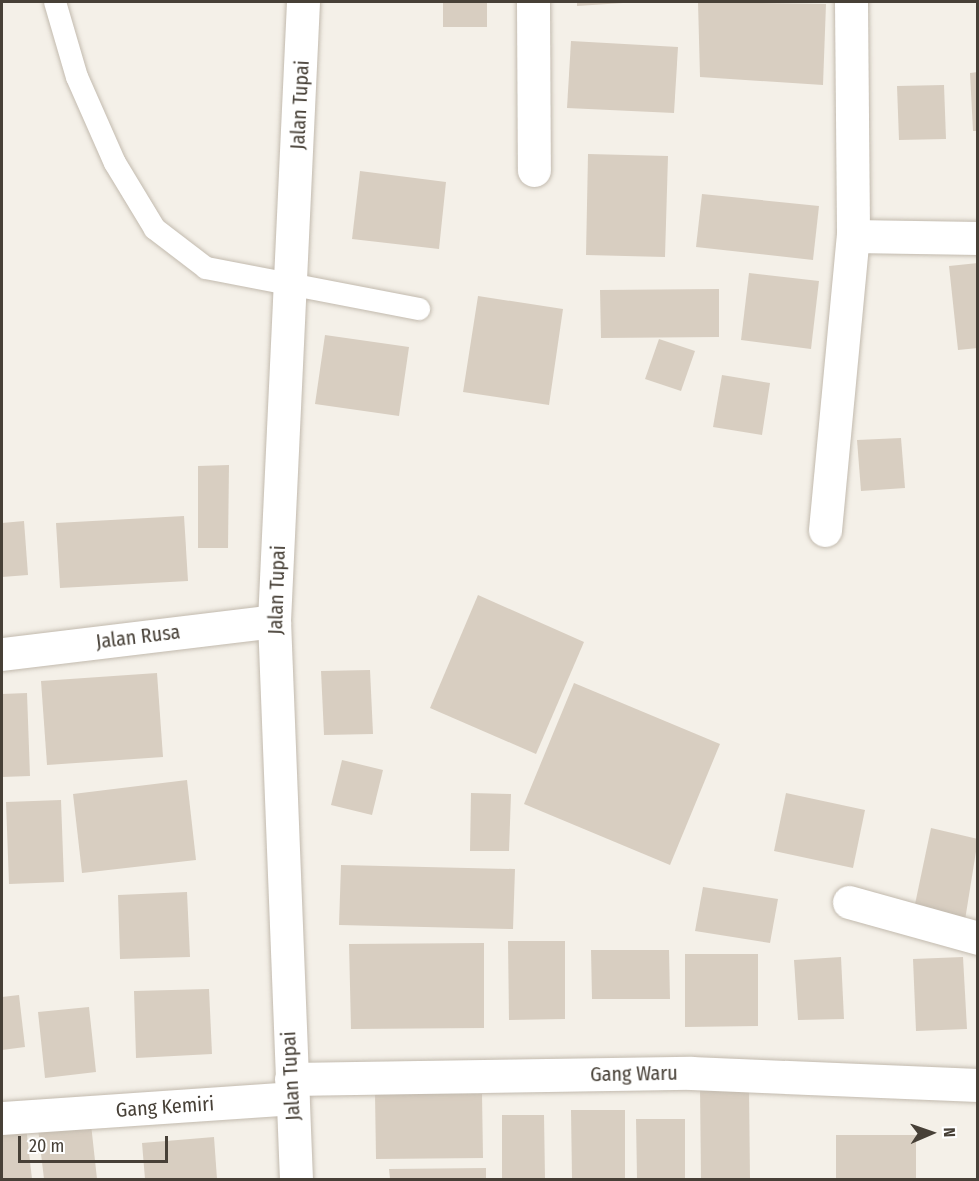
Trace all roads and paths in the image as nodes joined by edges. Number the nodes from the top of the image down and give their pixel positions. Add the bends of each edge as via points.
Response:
1 (55, 2) edge
2 (303, 2) edge
3 (533, 2) edge
4 (851, 2) edge
5 (534, 170) dead end
6 (853, 236) junction
7 (978, 238) edge
8 (291, 288) junction
9 (419, 309) dead end
10 (825, 530) dead end
11 (274, 621) junction
12 (2, 654) edge
13 (849, 902) dead end
14 (978, 938) edge
15 (978, 1085) edge
16 (291, 1088) junction
17 (2, 1118) edge
18 (296, 1179) edge

1 - 8 lane via 77,77 115,163 155,229 206,268
2 - 8 street, Jalan Tupai
3 - 5 street
4 - 6 street
6 - 7 street
6 - 10 street
8 - 9 lane
8 - 11 street, Jalan Tupai
11 - 12 street, Jalan Rusa
11 - 16 street, Jalan Tupai
13 - 14 street
15 - 16 street, Gang Waru via 691,1073
16 - 17 street, Gang Kemiri
16 - 18 street, Jalan Tupai

